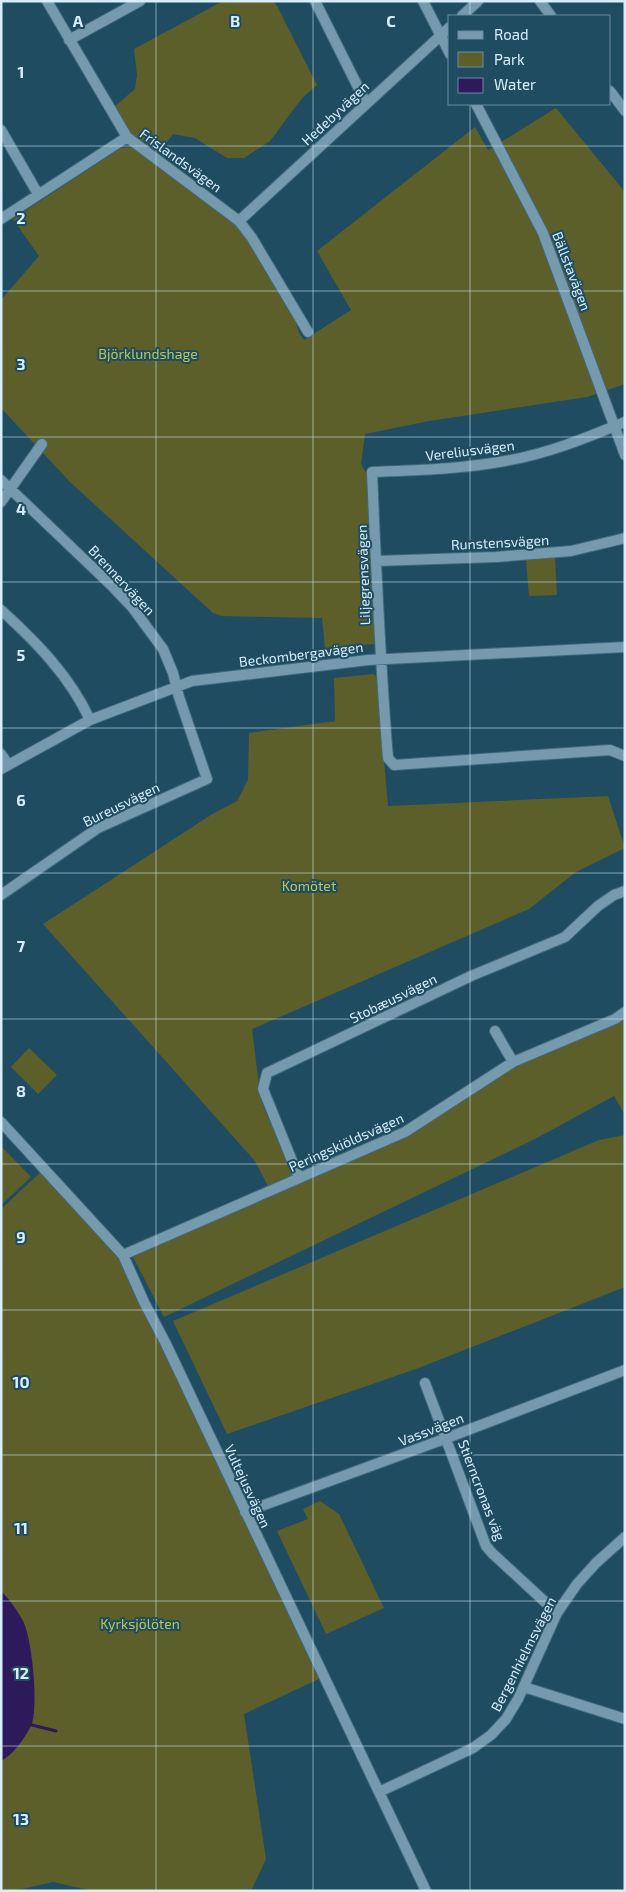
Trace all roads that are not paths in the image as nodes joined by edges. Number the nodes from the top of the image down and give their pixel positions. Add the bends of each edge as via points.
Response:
1 (47, 1) edge
2 (140, 1) edge
3 (315, 1) edge
4 (423, 1) edge
5 (478, 1) edge
6 (540, 1) edge
7 (463, 15) edge
8 (550, 15) edge
9 (448, 29) edge
10 (440, 35) junction
11 (68, 40) junction
12 (448, 50) edge
13 (611, 92) edge
14 (366, 103) junction
15 (477, 105) edge
16 (625, 111) edge
17 (1, 130) edge
18 (127, 137) junction
19 (38, 194) junction
20 (1, 218) edge
21 (239, 221) junction
22 (308, 332) dead end
23 (620, 424) edge
24 (42, 444) dead end
25 (625, 454) edge
26 (372, 472) joint
27 (1, 480) edge
28 (11, 489) junction
29 (1, 502) edge
30 (625, 538) edge
31 (376, 561) junction
32 (1, 610) edge
33 (625, 647) edge
34 (380, 659) junction
35 (176, 686) junction
36 (90, 720) junction
37 (1, 754) edge
38 (625, 756) edge
39 (5, 767) edge
40 (207, 779) joint
41 (625, 891) edge
42 (1, 895) edge
43 (625, 1012) edge
44 (495, 1032) dead end
45 (513, 1062) junction
46 (1, 1122) edge
47 (300, 1178) junction
48 (123, 1254) junction
49 (625, 1370) edge
50 (425, 1383) dead end
51 (447, 1438) junction
52 (245, 1512) junction
53 (625, 1537) edge
54 (557, 1613) junction
55 (524, 1687) junction
56 (625, 1719) edge
57 (379, 1792) junction
58 (426, 1891) edge

1 - 11 street, Frislandsvägen
2 - 11 street
3 - 14 street
4 - 10 street
5 - 7 street
6 - 8 street
9 - 10 street, Hedebyvägen
10 - 12 street
10 - 14 street, Hedebyvägen
11 - 18 street, Frislandsvägen
13 - 16 street
14 - 21 street, Hedebyvägen
15 - 23 street, Bällstavägen via 543,233
17 - 19 street
18 - 19 street
18 - 21 street, Frislandsvägen
19 - 20 street
21 - 22 street, Frislandsvägen
23 - 25 street, Bällstavägen
23 - 26 street, Vereliusvägen via 565,446 506,461
24 - 28 street
26 - 31 street, Liljegrensvägen
27 - 28 street, Brennervägen
28 - 29 street
28 - 35 street, Brennervägen via 132,607 163,650
30 - 31 street, Runstensvägen via 571,551
31 - 34 street, Liljegrensvägen
32 - 36 street via 60,671
33 - 34 street, Beckombergavägen
34 - 35 street, Beckombergavägen via 273,670
34 - 38 street, Liljegrensvägen via 388,758 394,764 610,750
35 - 36 street, Beckombergavägen
35 - 40 street, Brennervägen
36 - 39 street, Beckombergavägen
37 - 39 street
40 - 42 street, Bureusvägen via 98,828
41 - 47 street, Stobæusvägen via 598,906 565,937 471,976 267,1073 263,1089
43 - 45 street, Peringskiöldsvägen
44 - 45 street
45 - 47 street, Peringskiöldsvägen via 405,1132
46 - 48 street, Vultejusvägen
47 - 48 street, Peringskiöldsvägen
48 - 52 street, Vultejusvägen
49 - 51 street, Vassvägen
50 - 51 street, Stierncronas väg
51 - 52 street, Vassvägen
51 - 54 street, Stierncronas väg via 486,1546
52 - 57 street, Vultejusvägen
53 - 54 street, Bergenhielmsvägen via 577,1584
54 - 55 street, Bergenhielmsvägen
55 - 56 street
55 - 57 street, Bergenhielmsvägen via 506,1719 491,1735 473,1748
57 - 58 street, Vultejusvägen

